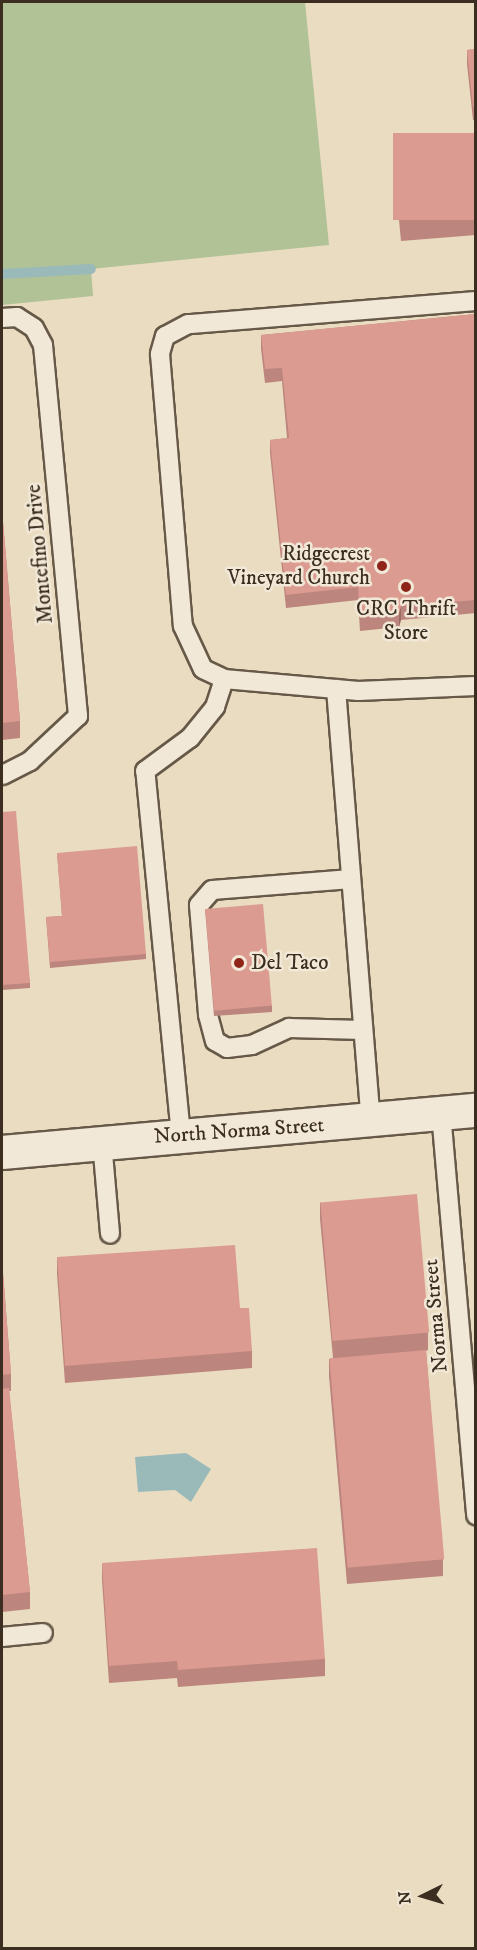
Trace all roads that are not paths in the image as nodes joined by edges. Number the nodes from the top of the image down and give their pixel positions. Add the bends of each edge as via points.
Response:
1 (476, 301) edge
2 (2, 318) edge
3 (224, 679) junction
4 (476, 686) edge
5 (336, 689) junction
6 (2, 775) edge
7 (351, 879) junction
8 (363, 1030) junction
9 (476, 1110) edge
10 (441, 1113) junction
11 (371, 1122) junction
12 (181, 1135) junction
13 (102, 1142) junction
14 (2, 1152) edge
15 (110, 1234) dead end
16 (476, 1515) edge
17 (42, 1634) dead end
18 (2, 1637) edge

1 - 3 lane via 188,324 165,336 160,354 183,626 203,669
2 - 6 lane, Montefino Drive via 17,317 34,328 42,345 78,716 30,761
3 - 5 lane
3 - 12 lane via 215,707 190,738 145,771
4 - 5 lane
5 - 7 lane
7 - 8 lane
7 - 8 lane via 212,890 199,904 208,1015 214,1041 227,1048 252,1045 289,1028
8 - 11 lane
9 - 10 street, North Norma Street
10 - 11 street, North Norma Street
10 - 16 lane, Norma Street
11 - 12 street, North Norma Street
12 - 13 street, North Norma Street
13 - 14 street, North Norma Street
13 - 15 lane
17 - 18 lane

